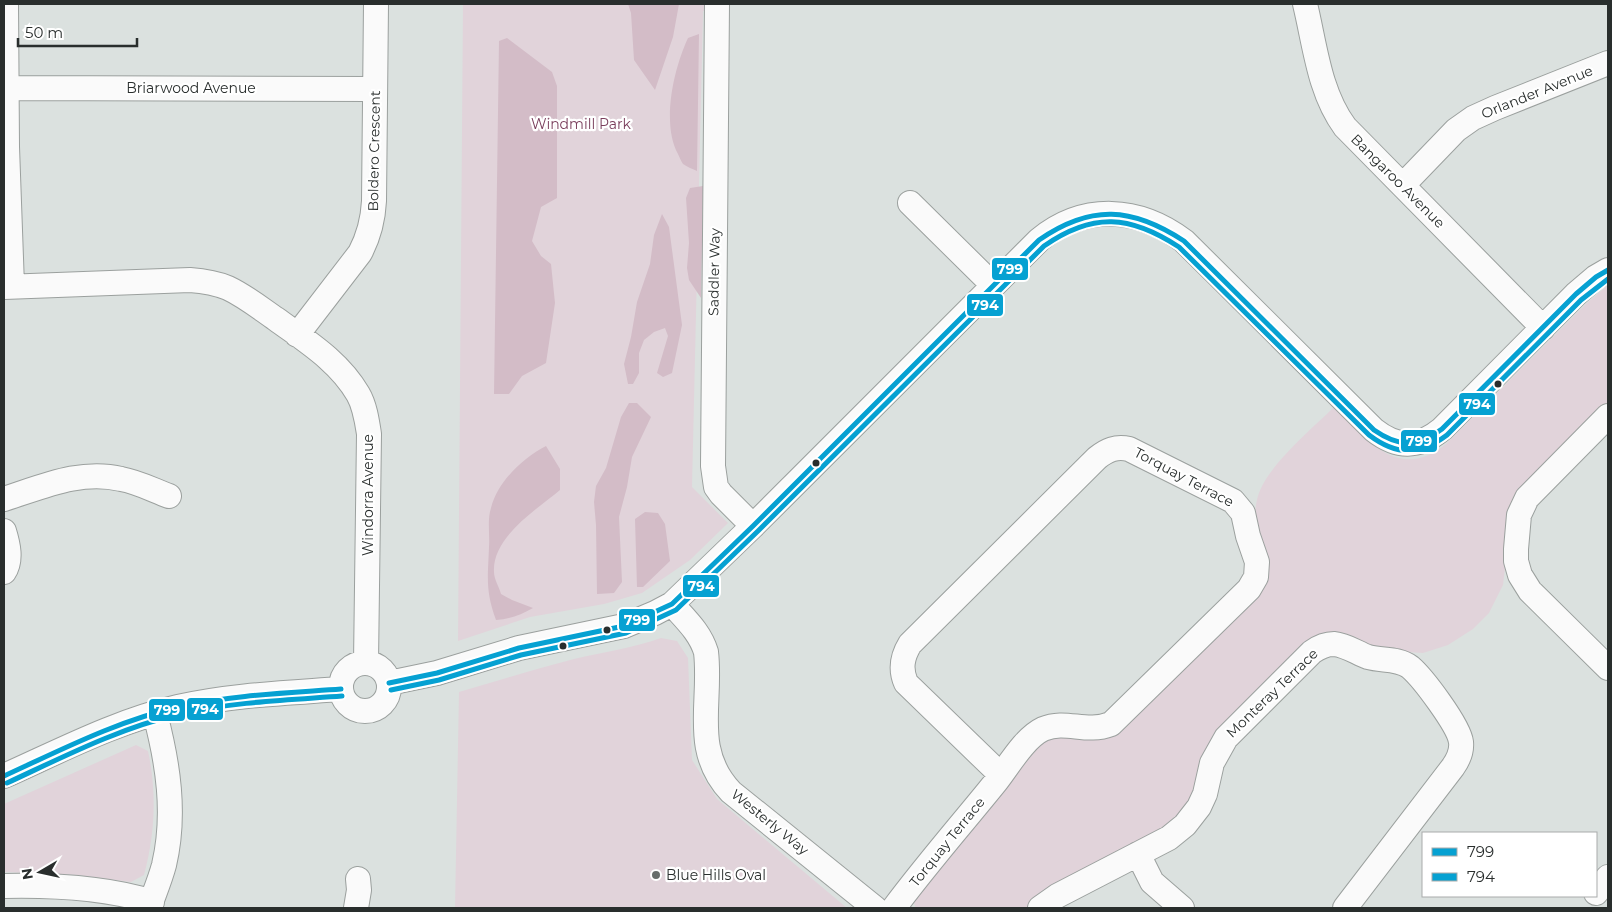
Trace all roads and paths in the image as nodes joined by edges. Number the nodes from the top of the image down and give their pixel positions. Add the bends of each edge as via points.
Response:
1 (376, 4) edge
2 (717, 4) edge
3 (1305, 4) edge
4 (5, 12) edge
5 (1608, 63) edge
6 (7, 88) junction
7 (375, 88) junction
8 (1403, 185) junction
9 (910, 203) dead end
10 (1608, 270) edge
11 (993, 285) junction
12 (8, 287) edge
13 (1543, 328) junction
14 (297, 335) junction
15 (1608, 416) edge
16 (169, 496) dead end
17 (4, 499) edge
18 (753, 526) junction
19 (4, 531) edge
20 (4, 572) edge
21 (672, 604) junction
22 (366, 663) junction
23 (1608, 668) edge
24 (389, 683) junction
25 (341, 689) junction
26 (155, 714) junction
27 (1001, 775) junction
28 (4, 776) edge
29 (1138, 854) junction
30 (1608, 877) edge
31 (358, 879) dead end
32 (4, 886) edge
33 (1597, 891) edge
34 (1593, 897) edge
35 (150, 905) edge
36 (356, 908) edge
37 (875, 908) edge
38 (894, 908) edge
39 (1040, 908) edge
40 (1182, 908) edge
41 (1345, 908) edge
42 (1584, 908) edge

1 - 7 street, Boldero Crescent
2 - 18 street, Saddler Way via 712,466 716,487
3 - 8 street, Bangaroo Avenue via 1325,87 1335,114
4 - 6 street
5 - 8 street, Orlander Avenue via 1473,118 1456,130
6 - 7 street, Briarwood Avenue
6 - 12 street
7 - 14 street, Boldero Crescent via 374,201 368,238
8 - 13 street, Bangaroo Avenue
9 - 11 street
10 - 13 street via 1587,284
11 - 13 street via 1039,240 1061,224 1102,214 1144,219 1184,241 1374,430 1389,440 1401,443 1420,442 1437,433
11 - 18 street
12 - 14 street, Windorra Avenue via 209,282 245,297
14 - 22 street, Windorra Avenue via 344,374 359,395 367,419
15 - 23 street via 1527,498 1520,515 1515,554 1520,575 1530,591
16 - 17 street via 129,480 91,476 66,480
18 - 21 street
19 - 20 street via 8,554
21 - 24 street via 624,626 519,648 436,673
21 - 37 street, Westerly Way via 703,641 706,652 706,744 720,778 731,792
22 - 24 street via 383,671
22 - 25 street via 351,668 342,681
24 - 25 street via 386,698 376,709 368,711 353,708
25 - 26 street via 239,697 190,704
26 - 28 street via 116,726
26 - 35 street via 165,757 170,813 164,864
27 - 27 street, Torquay Terrace via 1028,740 1044,729 1064,725 1097,728 1111,724 1250,588 1256,577 1256,562 1243,513 1233,501 1132,450 1108,450 910,644 902,665 906,682
27 - 38 street, Torquay Terrace
29 - 39 street, Monteray Terrace
29 - 40 street via 1152,882
29 - 41 street, Monteray Terrace via 1169,838 1191,819 1202,800 1214,757 1230,733 1312,652 1329,644 1343,646 1369,657 1400,661 1410,667 1456,726 1461,746 1453,767
30 - 33 street
31 - 36 street
32 - 35 street via 96,891 138,897
34 - 42 street

